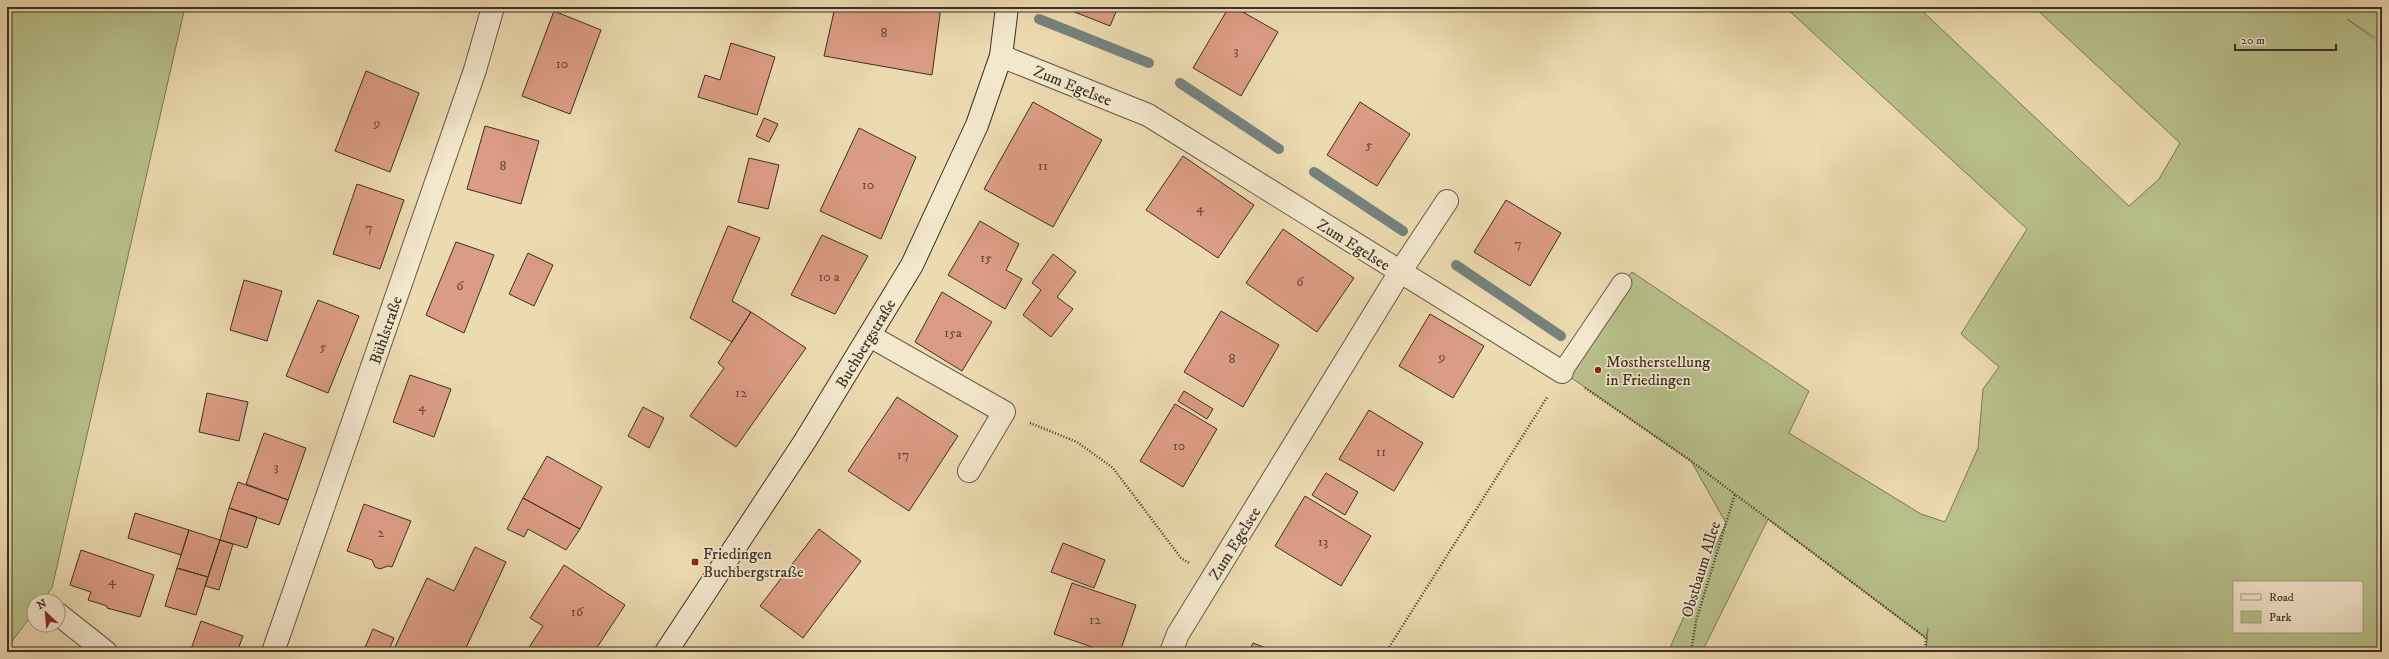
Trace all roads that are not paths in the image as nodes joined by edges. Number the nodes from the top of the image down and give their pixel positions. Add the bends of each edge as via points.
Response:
1 (493, 7) edge
2 (1007, 7) edge
3 (1001, 56) junction
4 (1448, 201) dead end
5 (1400, 272) junction
6 (1622, 283) dead end
7 (870, 336) junction
8 (1562, 372) joint
9 (969, 472) dead end
10 (66, 620) edge
11 (106, 652) edge
12 (273, 652) edge
13 (666, 652) edge
14 (1171, 652) edge

1 - 12 street, Bühlstraße via 475,70
2 - 3 street, Buchbergstraße
3 - 5 street, Zum Egelsee via 1148,115
3 - 7 street, Buchbergstraße via 977,125 922,244
4 - 5 street
5 - 8 street
5 - 14 street, Zum Egelsee via 1178,634
6 - 8 lane
7 - 9 street via 1004,412
7 - 13 street, Buchbergstraße
10 - 11 street

